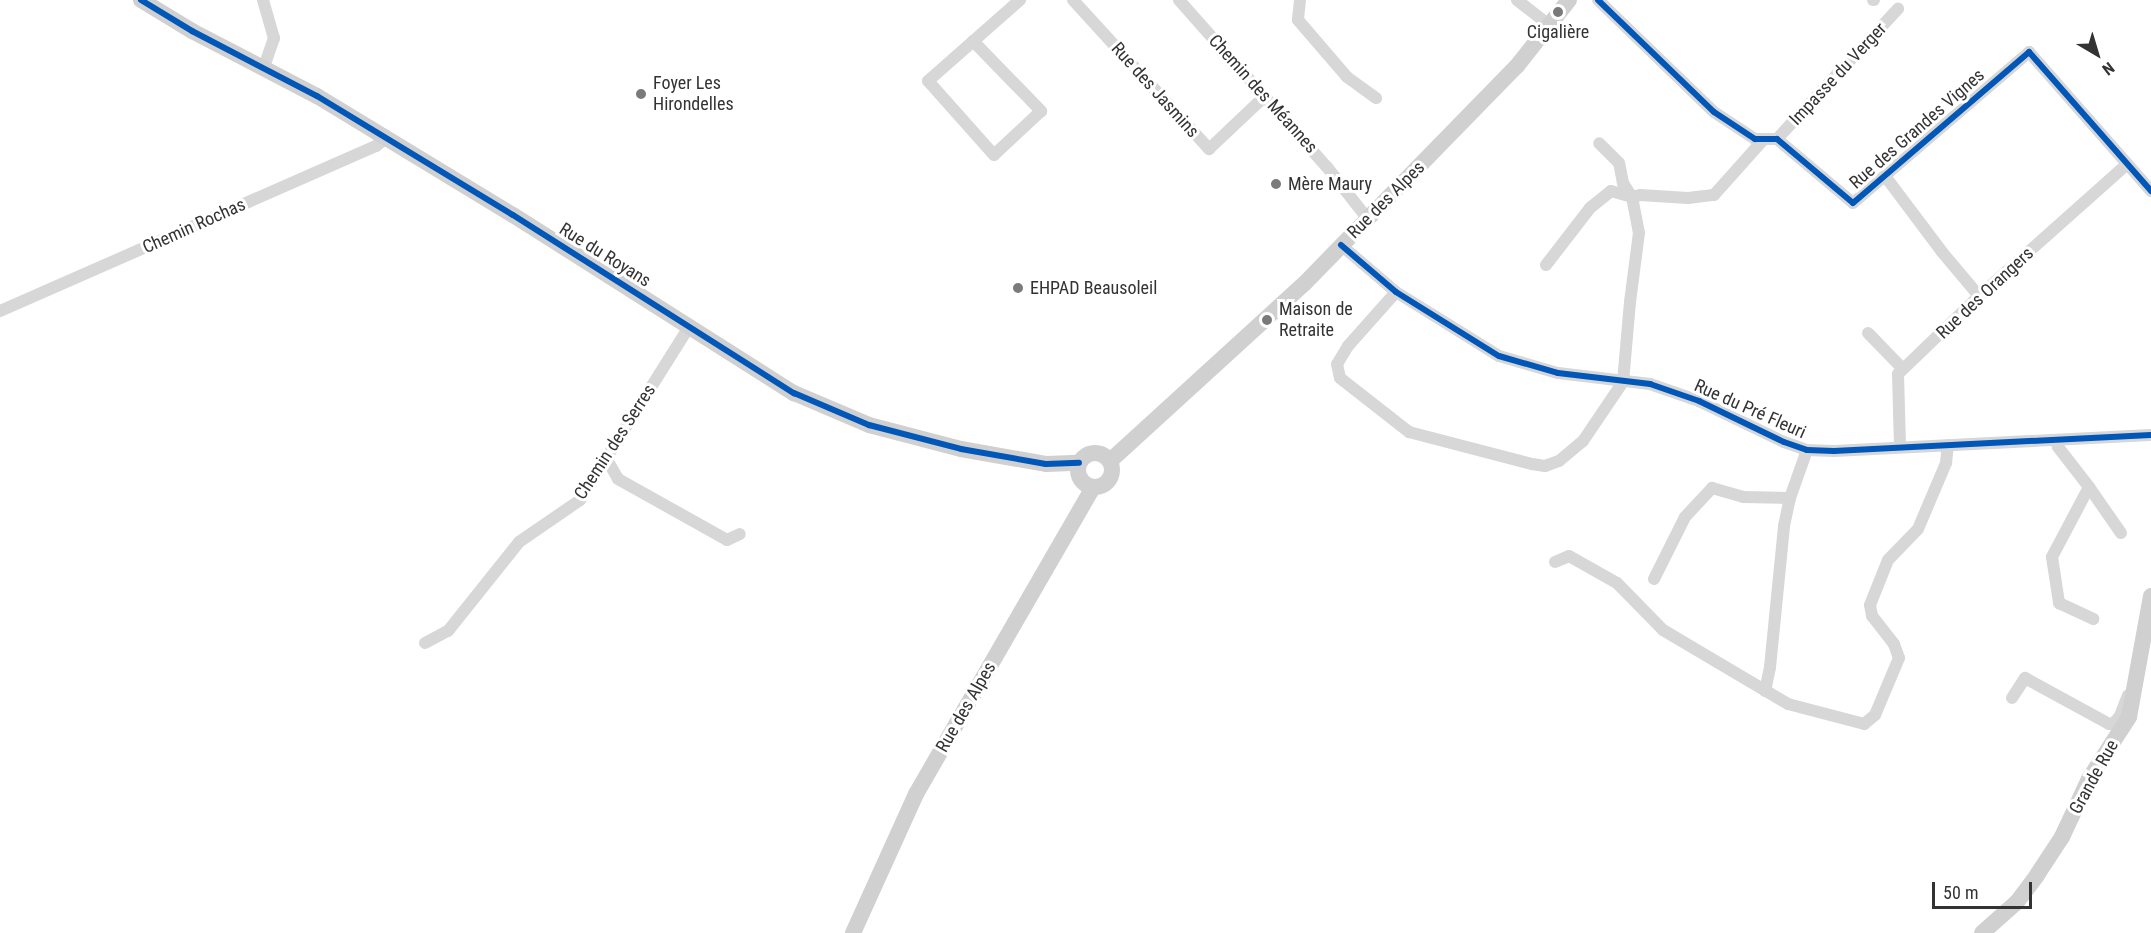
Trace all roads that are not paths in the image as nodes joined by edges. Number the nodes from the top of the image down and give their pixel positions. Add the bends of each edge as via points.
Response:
1 (141, 0) edge
2 (263, 0) edge
3 (1020, 0) edge
4 (1073, 0) edge
5 (1179, 0) edge
6 (1300, 0) edge
7 (1517, 0) edge
8 (1569, 0) edge
9 (1598, 0) edge
10 (1898, 9) dead end
11 (1548, 24) junction
12 (973, 41) junction
13 (264, 67) junction
14 (1265, 96) junction
15 (1376, 98) dead end
16 (386, 138) junction
17 (1764, 139) junction
18 (1777, 139) junction
19 (1599, 143) dead end
20 (2126, 165) junction
21 (1885, 176) junction
22 (2151, 191) edge
23 (1632, 197) junction
24 (1367, 218) junction
25 (1341, 245) junction
26 (1546, 265) dead end
27 (1396, 292) junction
28 (1979, 296) junction
29 (0, 311) edge
30 (689, 327) junction
31 (1868, 333) dead end
32 (1904, 369) junction
33 (1623, 382) junction
34 (2151, 435) edge
35 (2056, 440) junction
36 (1948, 445) junction
37 (1900, 446) junction
38 (1807, 450) junction
39 (606, 458) junction
40 (1110, 461) junction
41 (1079, 464) junction
42 (2089, 487) junction
43 (1093, 488) junction
44 (1790, 498) junction
45 (2121, 533) dead end
46 (740, 534) dead end
47 (1555, 562) dead end
48 (1654, 579) dead end
49 (2151, 596) edge
50 (2093, 619) dead end
51 (425, 644) dead end
52 (1765, 691) junction
53 (2134, 692) junction
54 (2012, 698) dead end
55 (853, 933) edge
56 (1982, 933) edge

1 - 13 street, Rue du Royans
2 - 13 street via 273,38
3 - 12 street
4 - 14 street, Rue des Jasmins via 1209,149
5 - 14 street, Chemin des Méannes
6 - 15 street via 1299,20 1347,77
7 - 11 street
8 - 11 street, Rue des Alpes
9 - 17 street via 1714,112 1755,139
10 - 18 street, Impasse du Verger
11 - 24 street, Rue des Alpes via 1534,47 1480,106
12 - 12 street via 928,81 994,155 1041,111
13 - 16 street, Rue du Royans
14 - 24 street, Chemin des Méannes
16 - 29 street, Chemin Rochas via 376,146
16 - 30 street, Rue du Royans
17 - 18 street
17 - 23 street via 1714,195
18 - 21 street, Rue des Grandes Vignes via 1853,203
19 - 23 street via 1619,163 1623,183
20 - 21 street, Rue des Grandes Vignes via 2029,52
20 - 22 street, Rue des Grandes Vignes
20 - 28 street, Rue des Orangers
21 - 28 street
23 - 26 street via 1611,191 1590,208
23 - 33 street via 1639,232
24 - 25 street, Rue des Alpes
25 - 27 street, Rue du Pré Fleuri
25 - 40 street, Rue des Alpes via 1251,334
27 - 33 street, Rue du Pré Fleuri via 1499,356 1558,373
27 - 33 street via 1337,363 1340,378 1409,432 1545,466 1559,461 1582,441
28 - 32 street, Rue des Orangers
30 - 39 street, Chemin des Serres
30 - 41 street, Rue du Royans via 794,393 869,425 961,449 1046,464
31 - 32 street
32 - 37 street via 1898,374
33 - 38 street, Rue du Pré Fleuri via 1650,384 1689,398
34 - 35 street, Rue du Pré Fleuri
35 - 36 street, Rue du Pré Fleuri
35 - 42 street
36 - 37 street, Rue du Pré Fleuri
36 - 52 street via 1946,463 1918,529 1888,560 1870,605 1872,616 1894,644 1899,658 1875,715 1870,721 1857,723 1788,704
37 - 38 street, Rue du Pré Fleuri
38 - 44 street
39 - 46 street via 618,479 727,540
39 - 51 street, Chemin des Serres via 580,500 519,542 448,631
40 - 41 street via 1094,453
40 - 43 street via 1110,479
41 - 43 street via 1080,479
42 - 45 street
42 - 50 street via 2052,557 2059,603
43 - 55 street, Rue des Alpes via 916,794
44 - 48 street via 1743,496 1712,488 1685,517
44 - 52 street
47 - 52 street via 1569,556 1617,583 1655,624
49 - 53 street, Grande Rue
53 - 54 street via 2127,697 2120,716 2109,724 2025,678
53 - 56 street, Grande Rue via 2129,717 2089,778 2062,837 2017,902

